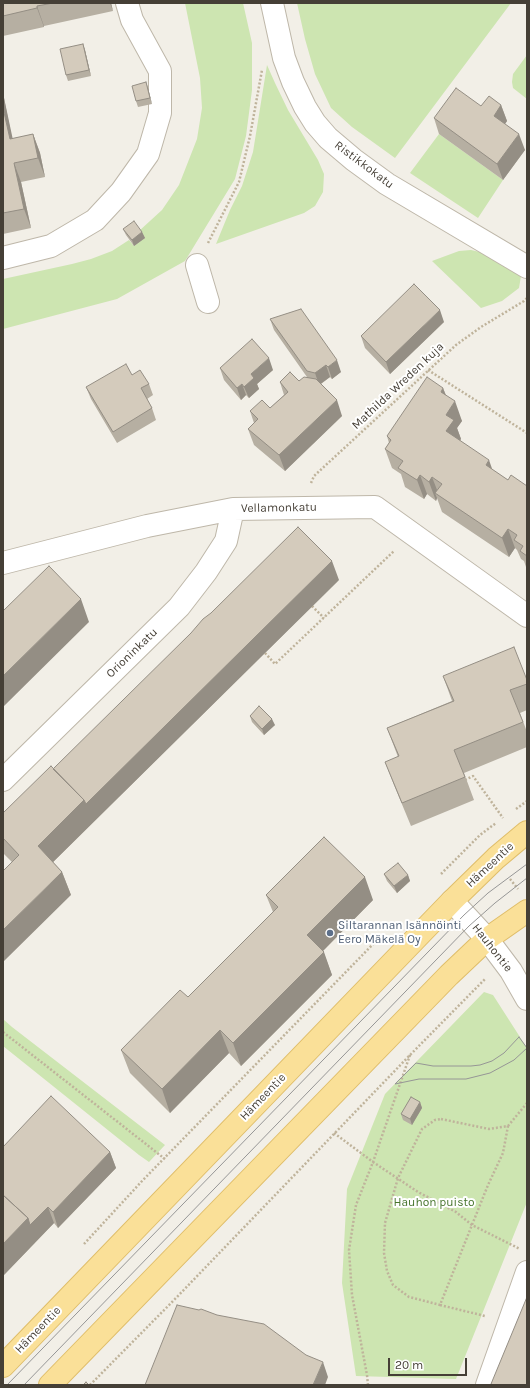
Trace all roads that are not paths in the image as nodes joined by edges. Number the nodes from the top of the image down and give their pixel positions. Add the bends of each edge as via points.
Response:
1 (127, 3) edge
2 (272, 3) edge
3 (3, 258) edge
4 (197, 265) road end
5 (527, 267) edge
6 (208, 302) dead end
7 (233, 509) junction
8 (3, 563) edge
9 (527, 616) edge
10 (3, 780) edge
11 (527, 832) edge
12 (452, 901) junction
13 (527, 911) edge
14 (487, 939) junction
15 (527, 998) edge
16 (527, 1272) edge
17 (3, 1366) edge
18 (50, 1385) edge
19 (487, 1385) edge

1 - 3 street via 132,20 160,71 160,113 148,154 121,192 95,220 51,246
2 - 5 street, Ristikkokatu via 284,58 293,82 315,123 328,138 387,184
4 - 6 street
7 - 8 street, Vellamonkatu via 147,526
7 - 9 street, Vellamonkatu via 375,507
7 - 10 street, Orioninkatu via 226,541 179,607
11 - 12 main road, Hämeentie
12 - 14 street, Hauhontie
12 - 17 main road, Hämeentie
13 - 14 main road
14 - 15 street, Hauhontie
14 - 18 main road
16 - 19 street

